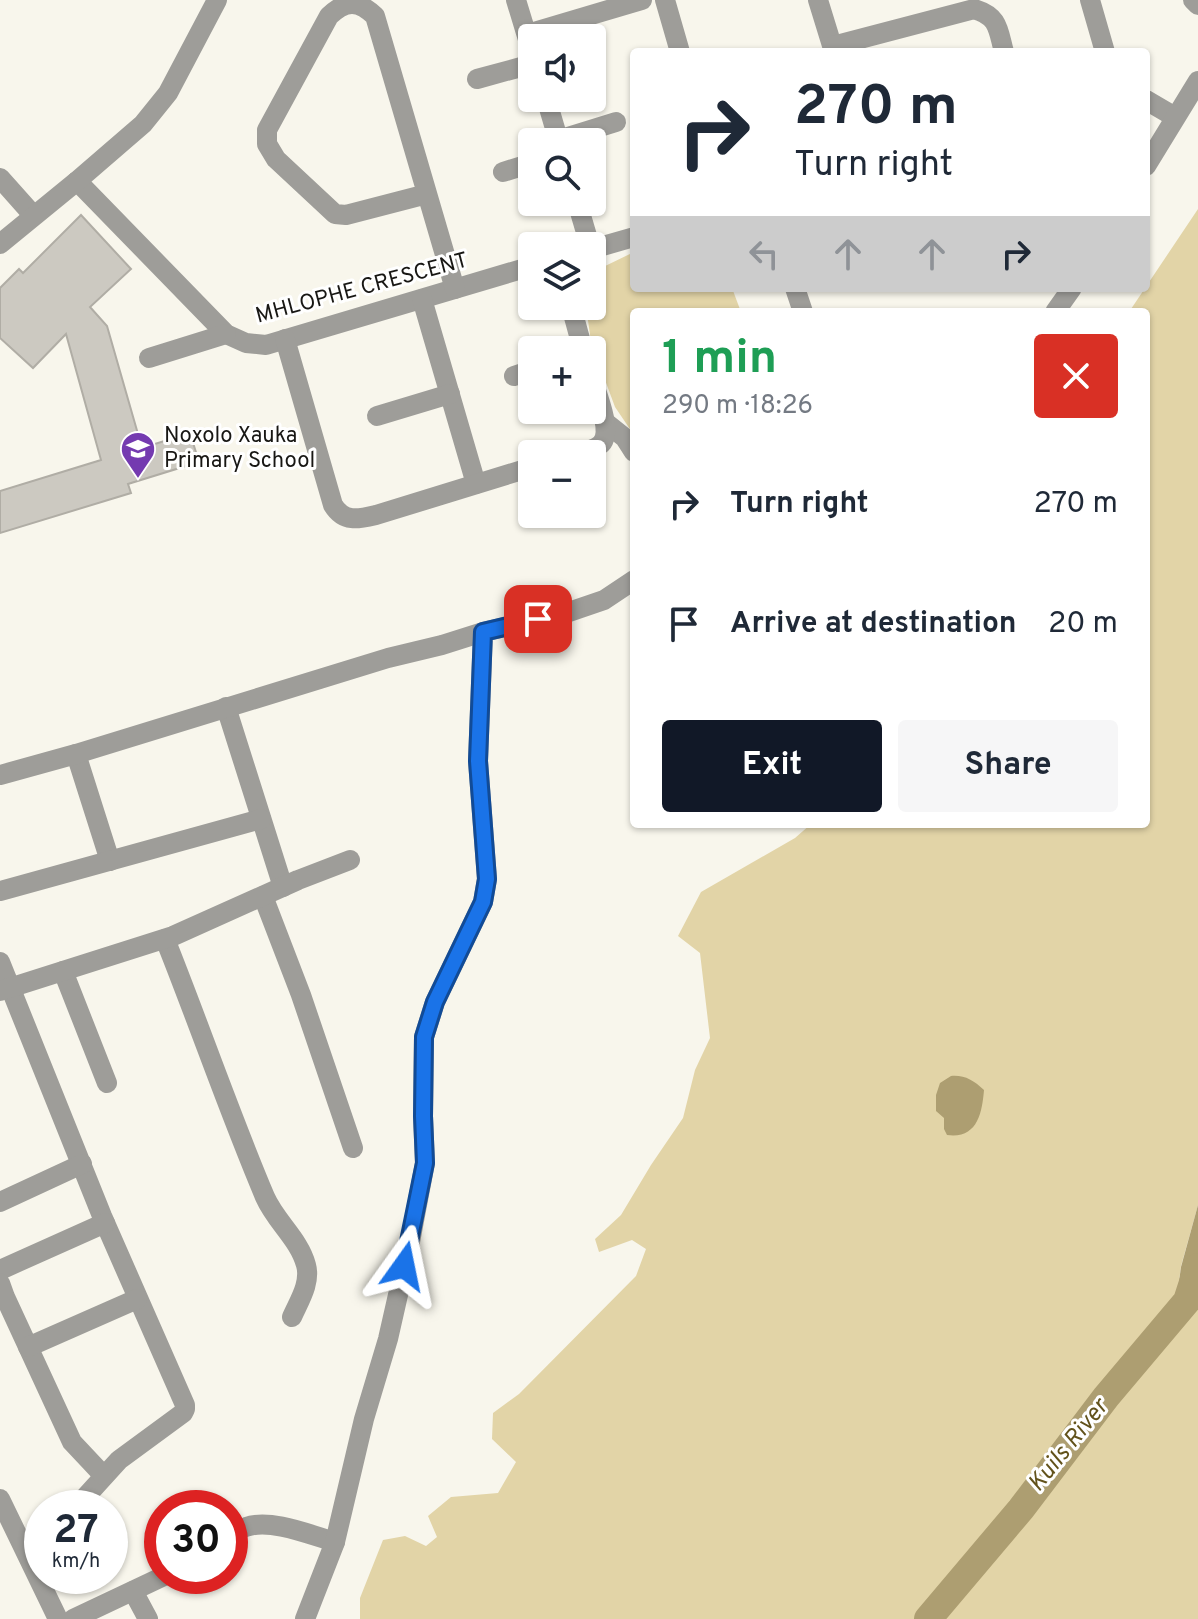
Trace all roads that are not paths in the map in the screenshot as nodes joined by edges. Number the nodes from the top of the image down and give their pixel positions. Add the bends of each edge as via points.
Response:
1 (217, 0) edge
2 (516, 0) edge
3 (642, 0) edge
4 (665, 0) edge
5 (818, 0) edge
6 (1090, 0) edge
7 (1193, 0) edge
8 (618, 3) edge
9 (1198, 5) edge
10 (932, 10) edge
11 (523, 24) edge
12 (571, 24) edge
13 (679, 48) edge
14 (834, 48) edge
15 (837, 48) edge
16 (1003, 48) edge
17 (1104, 48) edge
18 (518, 68) edge
19 (477, 79) dead end
20 (1198, 81) edge
21 (1150, 102) edge
22 (1175, 117) junction
23 (616, 122) dead end
24 (598, 128) edge
25 (1150, 159) edge
26 (518, 167) edge
27 (503, 172) dead end
28 (0, 178) edge
29 (77, 181) junction
30 (427, 194) junction
31 (33, 215) junction
32 (630, 238) edge
33 (0, 244) edge
34 (606, 244) edge
35 (518, 270) edge
36 (455, 289) junction
37 (422, 299) junction
38 (226, 334) junction
39 (285, 339) junction
40 (149, 358) dead end
41 (450, 394) junction
42 (377, 416) dead end
43 (606, 423) edge
44 (630, 446) edge
45 (518, 471) edge
46 (476, 484) junction
47 (630, 583) edge
48 (483, 632) junction
49 (226, 707) junction
50 (76, 754) junction
51 (0, 775) edge
52 (261, 819) junction
53 (350, 860) dead end
54 (110, 861) junction
55 (283, 887) junction
56 (0, 891) edge
57 (263, 896) junction
58 (165, 939) junction
59 (0, 962) edge
60 (63, 971) junction
61 (4, 989) edge
62 (107, 1083) dead end
63 (353, 1148) dead end
64 (82, 1164) junction
65 (0, 1202) edge
66 (105, 1223) junction
67 (0, 1270) edge
68 (0, 1283) edge
69 (137, 1299) junction
70 (292, 1317) dead end
71 (28, 1347) junction
72 (103, 1475) junction
73 (91, 1490) edge
74 (0, 1499) edge
75 (248, 1527) edge
76 (335, 1542) junction
77 (144, 1586) edge
78 (133, 1591) junction
79 (58, 1619) edge
80 (73, 1619) edge
81 (148, 1619) edge
82 (305, 1619) edge

1 - 29 street via 156,109
2 - 11 street
3 - 8 street
4 - 13 street
5 - 14 street
6 - 17 street
7 - 9 street
8 - 12 street
10 - 15 street
10 - 16 street via 984,12 996,24
18 - 19 street
20 - 22 street
21 - 22 street
22 - 25 street
23 - 24 street
26 - 27 street
28 - 31 street
29 - 31 street
29 - 38 street, MHLOPHE CRESCENT
30 - 30 street via 335,214 270,151 267,130 329,16 342,3 362,2 375,16
30 - 36 street
31 - 33 street
32 - 34 street
35 - 36 street, MHLOPHE CRESCENT
36 - 37 street, MHLOPHE CRESCENT
37 - 39 street, MHLOPHE CRESCENT
37 - 41 street
38 - 39 street, MHLOPHE CRESCENT via 255,345
38 - 40 street
39 - 46 street via 340,514 356,520
41 - 42 street
41 - 46 street
43 - 44 street
45 - 46 street
47 - 48 street via 604,600 566,613
48 - 49 street
48 - 76 street via 478,761 487,879 483,902 424,1037 425,1163 388,1339
49 - 50 street
49 - 52 street
50 - 51 street
50 - 54 street
52 - 54 street
52 - 55 street
53 - 55 street
54 - 56 street
55 - 57 street
57 - 58 street
57 - 63 street
58 - 60 street
58 - 70 street via 268,1204 306,1265 307,1283
59 - 61 street
60 - 61 street
60 - 62 street
61 - 64 street
64 - 65 street
64 - 66 street
66 - 67 street
66 - 69 street
68 - 71 street
69 - 71 street
69 - 72 street via 185,1409
71 - 72 street via 72,1442
72 - 73 street
74 - 79 street
75 - 76 street via 283,1526
76 - 82 street
77 - 78 street
78 - 80 street
78 - 81 street

